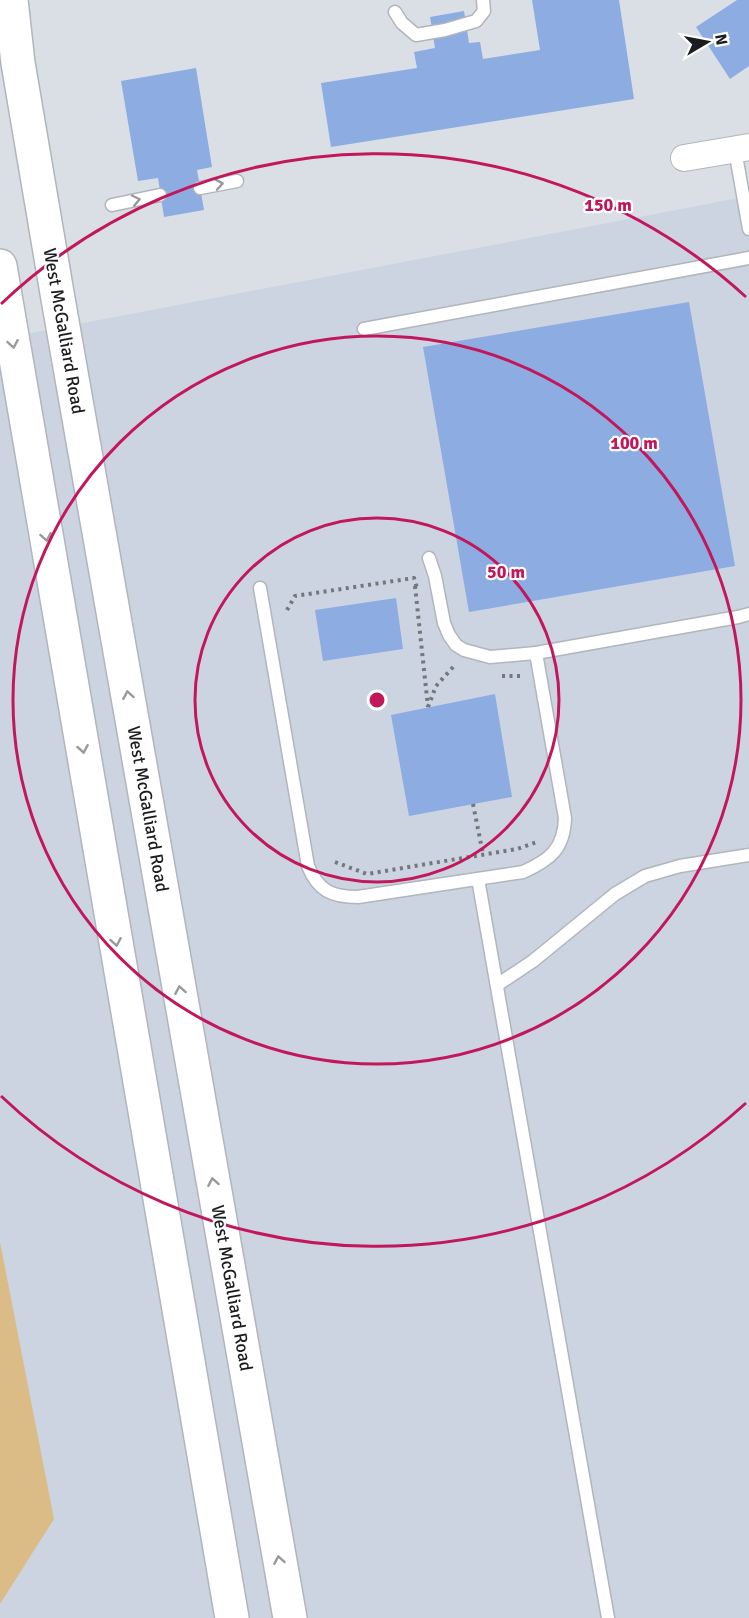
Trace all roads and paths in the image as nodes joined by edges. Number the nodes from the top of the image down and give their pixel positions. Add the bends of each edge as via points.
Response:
1 (11, 0) edge
2 (483, 0) edge
3 (395, 12) dead end
4 (742, 148) edge
5 (684, 158) dead end
6 (237, 181) dead end
7 (200, 188) dead end
8 (160, 195) dead end
9 (112, 205) dead end
10 (749, 229) edge
11 (749, 258) edge
12 (0, 266) edge
13 (364, 329) dead end
14 (429, 558) dead end
15 (414, 578) junction
16 (260, 588) dead end
17 (423, 609) dead end
18 (287, 610) dead end
19 (749, 614) edge
20 (536, 653) junction
21 (448, 657) dead end
22 (454, 666) junction
23 (464, 669) dead end
24 (493, 676) dead end
25 (530, 676) dead end
26 (473, 804) dead end
27 (540, 841) dead end
28 (483, 854) junction
29 (749, 855) edge
30 (335, 862) dead end
31 (478, 879) junction
32 (497, 985) junction
33 (232, 1618) edge
34 (290, 1618) edge
35 (608, 1618) edge

34 -> 1 main road, West McGalliard Road via 57,293
2 - 3 lane via 484,11 476,21 416,35
4 - 5 street
4 - 10 lane
7 -> 6 lane
9 -> 8 lane
11 - 13 lane
12 -> 33 main road
14 - 20 lane via 444,623 456,645 490,657
15 - 17 path
15 - 18 path via 295,596
15 - 22 path via 428,707 436,686
16 - 31 lane via 313,878 341,897
19 - 20 lane
20 - 31 lane via 565,818 564,831 553,855 539,864 523,872
21 - 22 path
22 - 23 path
24 - 25 path
26 - 28 path
27 - 28 path
28 - 30 path via 367,874
29 - 32 lane via 645,876 615,894
31 - 32 lane
32 - 35 lane

